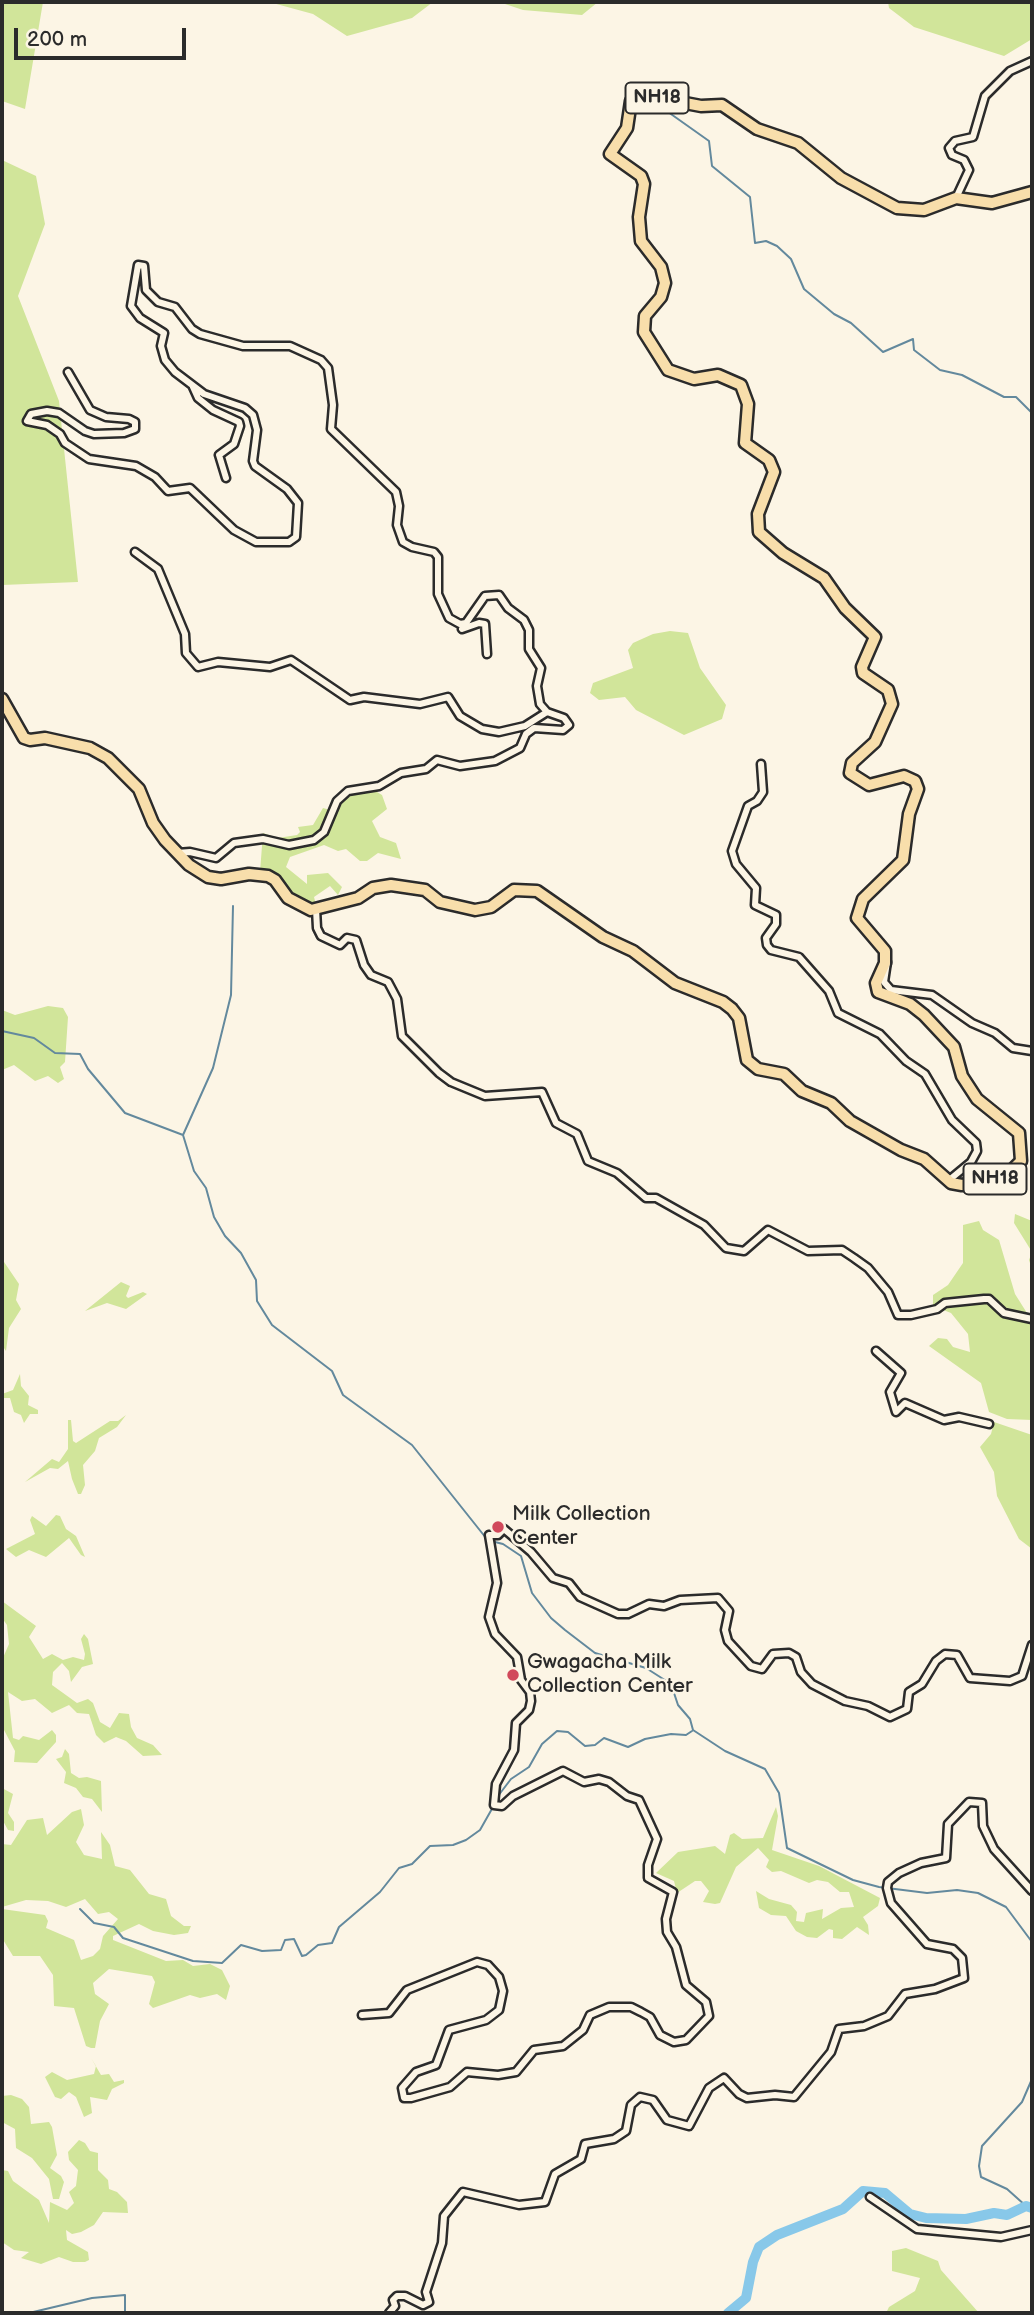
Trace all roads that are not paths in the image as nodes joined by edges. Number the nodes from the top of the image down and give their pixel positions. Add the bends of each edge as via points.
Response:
1 (1032, 61) edge
2 (1032, 192) edge
3 (956, 198) junction
4 (68, 372) dead end
5 (193, 387) junction
6 (226, 478) dead end
7 (135, 552) dead end
8 (462, 629) dead end
9 (487, 654) dead end
10 (2, 699) edge
11 (547, 712) junction
12 (761, 764) dead end
13 (177, 853) junction
14 (316, 909) junction
15 (886, 959) junction
16 (1032, 1051) edge
17 (948, 1181) junction
18 (1032, 1319) edge
19 (876, 1351) dead end
20 (989, 1424) dead end
21 (1032, 1645) edge
22 (1032, 1891) edge
23 (362, 2015) dead end
24 (870, 2197) dead end
25 (1032, 2230) edge
26 (389, 2313) edge

1 - 3 street via 1010,71 985,96 973,137 955,141 950,148 969,170
2 - 3 main road, NH18 via 992,203
3 - 15 main road, NH18 via 923,210 897,208 841,178 798,143 757,129 722,104 701,106 637,95 631,101 624,135 610,153 641,176 641,240 661,267 665,283 661,297 645,316 644,332 668,370 694,379 718,375 745,391 745,443 769,460 774,472 758,514 763,538 824,579 875,637 863,673 888,690 892,704 875,742 852,763 850,774 869,785 904,776 915,781 918,789 909,814 903,860 863,899 857,912
4 - 5 street via 90,410 129,419 135,422 135,429 94,433 59,412 47,411 31,414 27,421 47,425 89,459 136,466 168,491 190,488 234,530 256,542 293,540 298,503 256,467 253,415
5 - 6 street via 213,410 239,422 234,444 219,455
5 - 11 street via 165,360 164,333 139,318 131,306 138,265 144,267 146,290 158,302 175,307 200,334 243,346 290,346 326,364 333,405 331,429 396,492 397,525 403,542 438,557 436,586 444,610 456,623 466,623 485,596 495,594 524,620 529,649 541,668 538,697
7 - 11 street via 158,569 185,634 188,657 198,667 218,662 270,667 291,660 350,700 365,697 420,704 448,697 460,716 482,729 499,732 525,726
8 - 9 street via 485,624
10 - 13 main road via 24,738 90,748 108,758 139,789 153,823
11 - 13 street via 564,718 567,729 534,728 520,748 503,758 466,766 437,760 426,769 401,773 379,786 348,791 337,801 324,832 314,840 289,845 263,839 234,843 216,859
12 - 17 street via 763,792 748,806 732,851 736,864 756,888 755,905 776,915 767,945 799,957 829,991 838,1013 880,1034 925,1074 952,1120 976,1143 971,1162
13 - 14 main road via 215,879 268,876 288,898 306,909
14 - 17 main road, NH18 via 391,885 425,890 440,902 475,910 491,907 514,890 537,891 675,983 732,1009 739,1018 744,1052 751,1065 784,1074 802,1091 831,1103 850,1121 924,1159
14 - 18 street via 321,936 341,945 347,938 356,940 371,975 388,982 397,999 401,1036 439,1073 485,1096 542,1092 556,1123 577,1134 588,1161 617,1173 646,1198 656,1198 704,1225 726,1248 744,1251 768,1230 808,1251 842,1250 869,1268 888,1292 898,1315 937,1309 945,1303 989,1299 1004,1313
15 - 16 street via 884,982 891,990 932,995 1013,1048
15 - 17 main road, NH18 via 876,983 878,992 910,1003 924,1016 954,1047 962,1076 976,1099 1019,1133 1021,1161 1008,1174 967,1185
19 - 20 street via 901,1373 890,1392 896,1412 905,1404 944,1420 956,1417
21 - 23 street via 1022,1676 1010,1681 970,1678 957,1655 945,1654 922,1684 909,1692 907,1709 890,1717 812,1684 789,1653 773,1654 762,1669 751,1666 728,1641 729,1611 718,1598 649,1604 618,1614 580,1597 569,1583 553,1578 504,1529 489,1535 497,1583 490,1620 495,1634 517,1657 531,1701 529,1710 516,1722 514,1750 496,1784 494,1805 502,1806 562,1771 584,1782 609,1782 639,1800 657,1839 648,1878 673,1892 667,1931 686,1985 706,2002 709,2017 686,2040 674,2042 660,2035 650,2017 641,2012 609,2007 590,2015 583,2030 563,2046 534,2050 516,2072 498,2076 467,2072 450,2087 404,2098 402,2088 416,2072 436,2066 449,2030 486,2021 499,2010 503,1991 499,1977 488,1965 477,1962 407,1990 389,2013
22 - 26 street via 993,1849 983,1826 982,1802 969,1802 948,1824 946,1858 899,1873 887,1888 891,1903 927,1944 953,1949 962,1958 964,1978 905,1994 888,2016 864,2026 839,2029 831,2052 794,2097 747,2098 724,2078 709,2088 689,2126 667,2120 653,2100 640,2096 631,2105 626,2131 614,2139 585,2144 581,2159 555,2174 545,2203 519,2205 463,2192 444,2216 442,2243 426,2292 429,2302 423,2305 405,2295 397,2296
24 - 25 street via 917,2229 1001,2237

